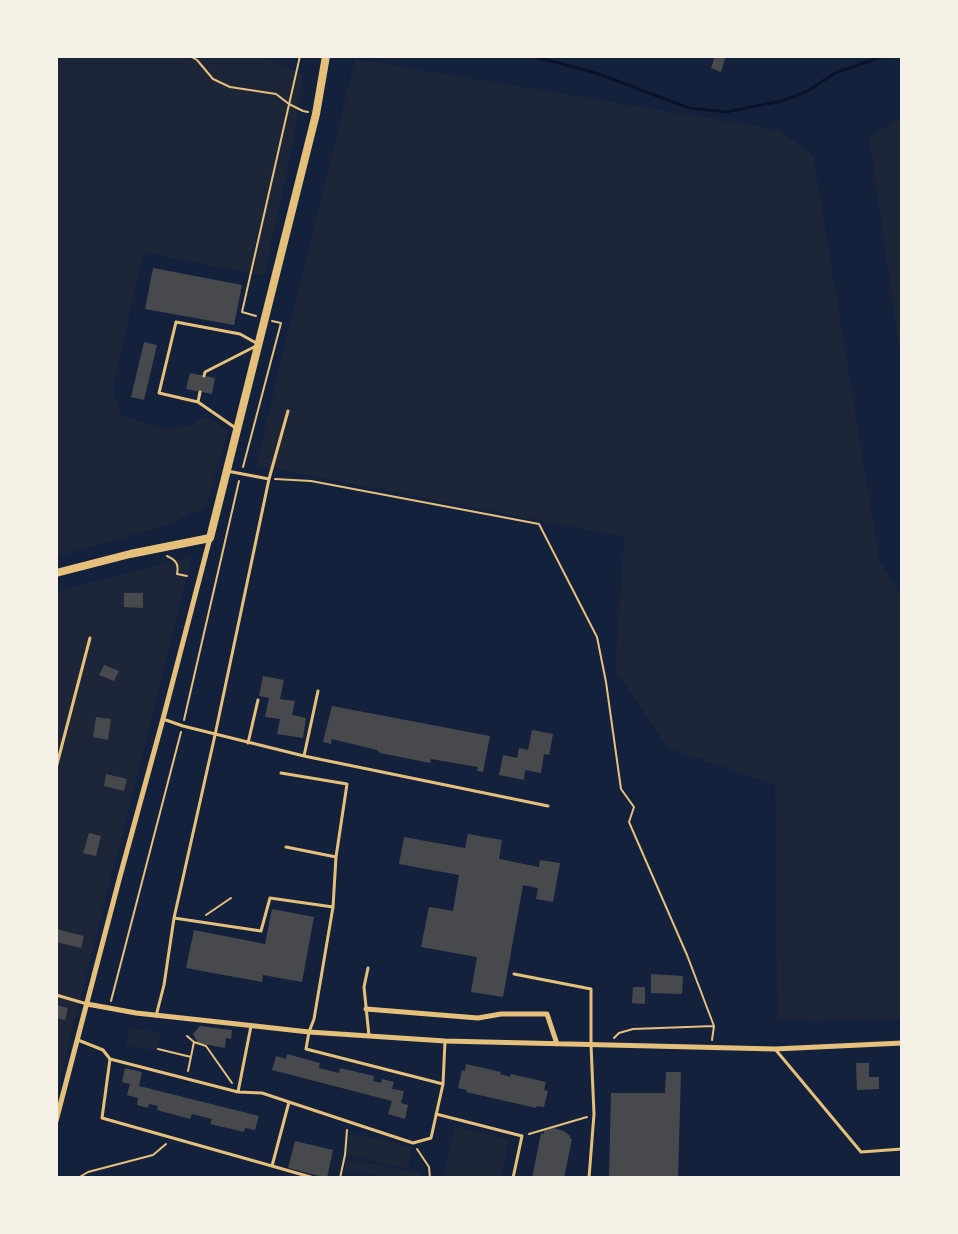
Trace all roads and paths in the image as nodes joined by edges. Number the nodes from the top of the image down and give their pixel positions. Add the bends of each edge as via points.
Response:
1 (190, 56) edge
2 (326, 56) edge
3 (316, 114) junction
4 (258, 344) junction
5 (204, 376) dead end
6 (200, 392) dead end
7 (198, 402) junction
8 (288, 411) dead end
9 (237, 430) junction
10 (227, 471) junction
11 (268, 479) junction
12 (210, 538) junction
13 (161, 556) dead end
14 (56, 573) edge
15 (187, 576) dead end
16 (90, 638) dead end
17 (318, 691) dead end
18 (258, 700) dead end
19 (163, 719) junction
20 (215, 735) junction
21 (248, 743) junction
22 (304, 756) junction
23 (56, 768) edge
24 (281, 773) dead end
25 (548, 806) dead end
26 (286, 847) dead end
27 (336, 857) junction
28 (231, 898) dead end
29 (333, 908) junction
30 (174, 918) junction
31 (196, 922) junction
32 (368, 968) dead end
33 (514, 974) dead end
34 (56, 995) edge
35 (87, 1004) junction
36 (366, 1009) junction
37 (156, 1016) junction
38 (251, 1026) junction
39 (714, 1026) junction
40 (309, 1032) junction
41 (187, 1036) dead end
42 (369, 1036) junction
43 (78, 1040) junction
44 (445, 1041) junction
45 (194, 1042) junction
46 (902, 1043) edge
47 (557, 1044) junction
48 (591, 1045) junction
49 (608, 1045) junction
50 (711, 1048) junction
51 (158, 1049) dead end
52 (775, 1049) junction
53 (191, 1057) junction
54 (110, 1059) junction
55 (186, 1078) junction
56 (443, 1084) junction
57 (238, 1092) junction
58 (289, 1102) junction
59 (436, 1114) junction
60 (594, 1114) junction
61 (56, 1120) edge
62 (348, 1122) junction
63 (522, 1136) junction
64 (174, 1138) junction
65 (413, 1143) junction
66 (902, 1149) edge
67 (272, 1166) junction
68 (78, 1178) edge
69 (314, 1178) edge
70 (340, 1178) edge
71 (430, 1178) edge
72 (513, 1178) edge
73 (589, 1178) edge

1 - 3 path via 214,79 230,86 276,94 296,108
2 - 3 street
3 - 4 street
4 - 5 lane via 205,372
4 - 7 lane via 240,334 176,322 159,393
4 - 9 street
6 - 7 lane
7 - 9 lane
8 - 11 lane
9 - 10 street
10 - 11 lane
10 - 12 street
11 - 20 lane
11 - 39 path via 311,481 539,524 597,637 621,789 634,807 629,822
12 - 14 street
12 - 19 street
13 - 15 path via 174,559 177,574
16 - 23 lane
17 - 22 lane
18 - 21 lane
19 - 20 lane
19 - 35 street
20 - 21 lane
20 - 30 lane
21 - 22 lane
22 - 25 lane
24 - 27 lane via 347,784
26 - 27 lane
27 - 29 lane
28 - 31 path
29 - 31 lane via 270,898 261,931
29 - 40 lane
30 - 31 lane
30 - 37 lane
32 - 36 lane via 364,987
33 - 48 lane via 591,989
34 - 35 lane
35 - 37 street
35 - 43 street
36 - 42 lane
36 - 47 street via 478,1018 501,1014 547,1014
37 - 38 street
38 - 40 street
38 - 57 lane
39 - 49 path via 634,1029 618,1033
39 - 50 path
40 - 42 street
40 - 56 lane via 306,1049
41 - 45 path
42 - 44 street
43 - 54 lane via 103,1050
43 - 61 street
44 - 47 street
44 - 56 lane
45 - 53 path
45 - 57 path via 206,1046
46 - 52 street
47 - 48 street
48 - 49 street
48 - 60 lane
49 - 50 street
50 - 52 street
51 - 53 path
52 - 66 lane via 861,1152
53 - 55 path
54 - 55 lane
54 - 64 lane via 102,1118
55 - 57 lane
56 - 59 lane
57 - 58 lane via 262,1093
58 - 62 lane
58 - 67 lane
59 - 63 lane
59 - 65 lane via 431,1138
60 - 63 path
60 - 73 lane
62 - 65 lane
62 - 70 path
63 - 72 lane
64 - 67 lane
64 - 68 path via 152,1155 88,1172
65 - 71 path via 429,1167
67 - 69 lane

